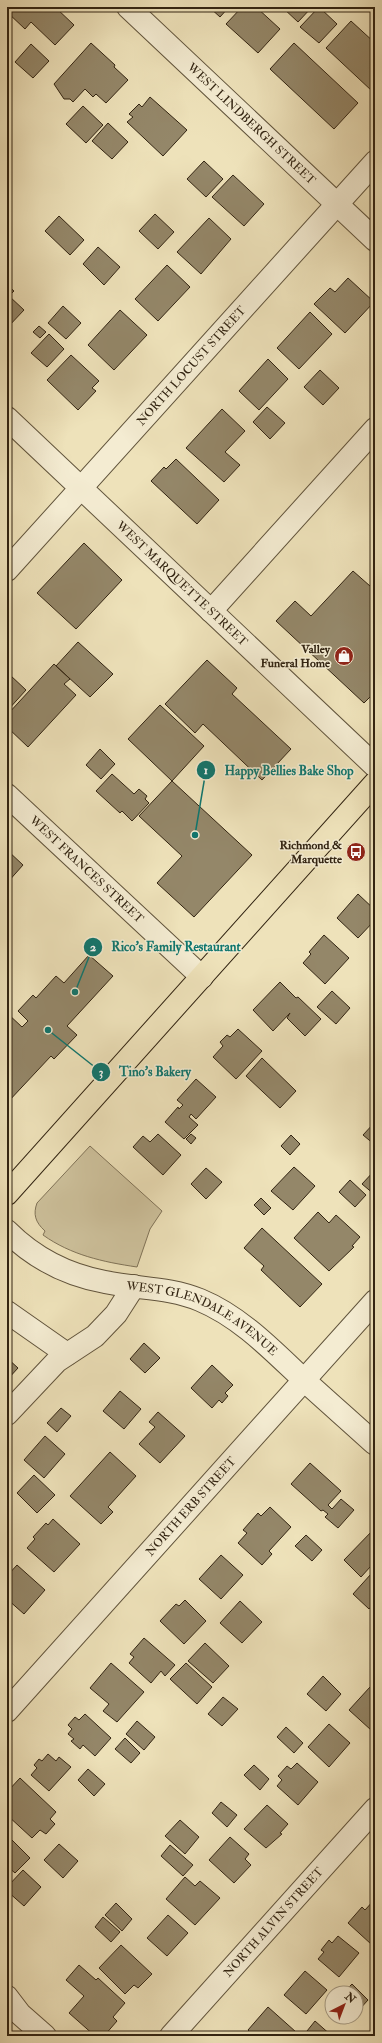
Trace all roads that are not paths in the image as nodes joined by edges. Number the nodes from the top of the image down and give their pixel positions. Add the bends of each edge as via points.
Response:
1 (128, 7) edge
2 (375, 162) edge
3 (337, 204) junction
4 (375, 240) edge
5 (7, 418) edge
6 (375, 429) edge
7 (81, 488) junction
8 (7, 570) edge
9 (211, 610) junction
10 (375, 766) edge
11 (375, 783) edge
12 (7, 795) edge
13 (202, 977) junction
14 (7, 1194) edge
15 (7, 1231) edge
16 (134, 1286) junction
17 (375, 1301) edge
18 (7, 1312) edge
19 (67, 1354) junction
20 (304, 1380) junction
21 (7, 1414) edge
22 (375, 1444) edge
23 (7, 1711) edge
24 (375, 1809) edge
25 (7, 1997) edge
26 (45, 2036) edge
27 (171, 2036) edge

1 - 3 street, WEST LINDBERGH STREET
2 - 3 street, NORTH LOCUST STREET
3 - 4 street, WEST LINDBERGH STREET
3 - 7 street, NORTH LOCUST STREET
5 - 7 street, WEST MARQUETTE STREET
6 - 9 street
7 - 8 street, NORTH LOCUST STREET
7 - 9 street, WEST MARQUETTE STREET
9 - 10 street, WEST MARQUETTE STREET
11 - 13 main road
12 - 13 street, WEST FRANCES STREET
13 - 14 main road
15 - 16 street, WEST GLENDALE AVENUE via 32,1254 63,1269 105,1282
16 - 19 street via 116,1314 95,1336
16 - 20 street, WEST GLENDALE AVENUE via 179,1293 225,1312
17 - 20 street, NORTH ERB STREET
18 - 19 street
19 - 21 street via 57,1361
20 - 22 street, WEST GLENDALE AVENUE
20 - 23 street, NORTH ERB STREET
24 - 27 street, NORTH ALVIN STREET
25 - 26 street via 20,2014

